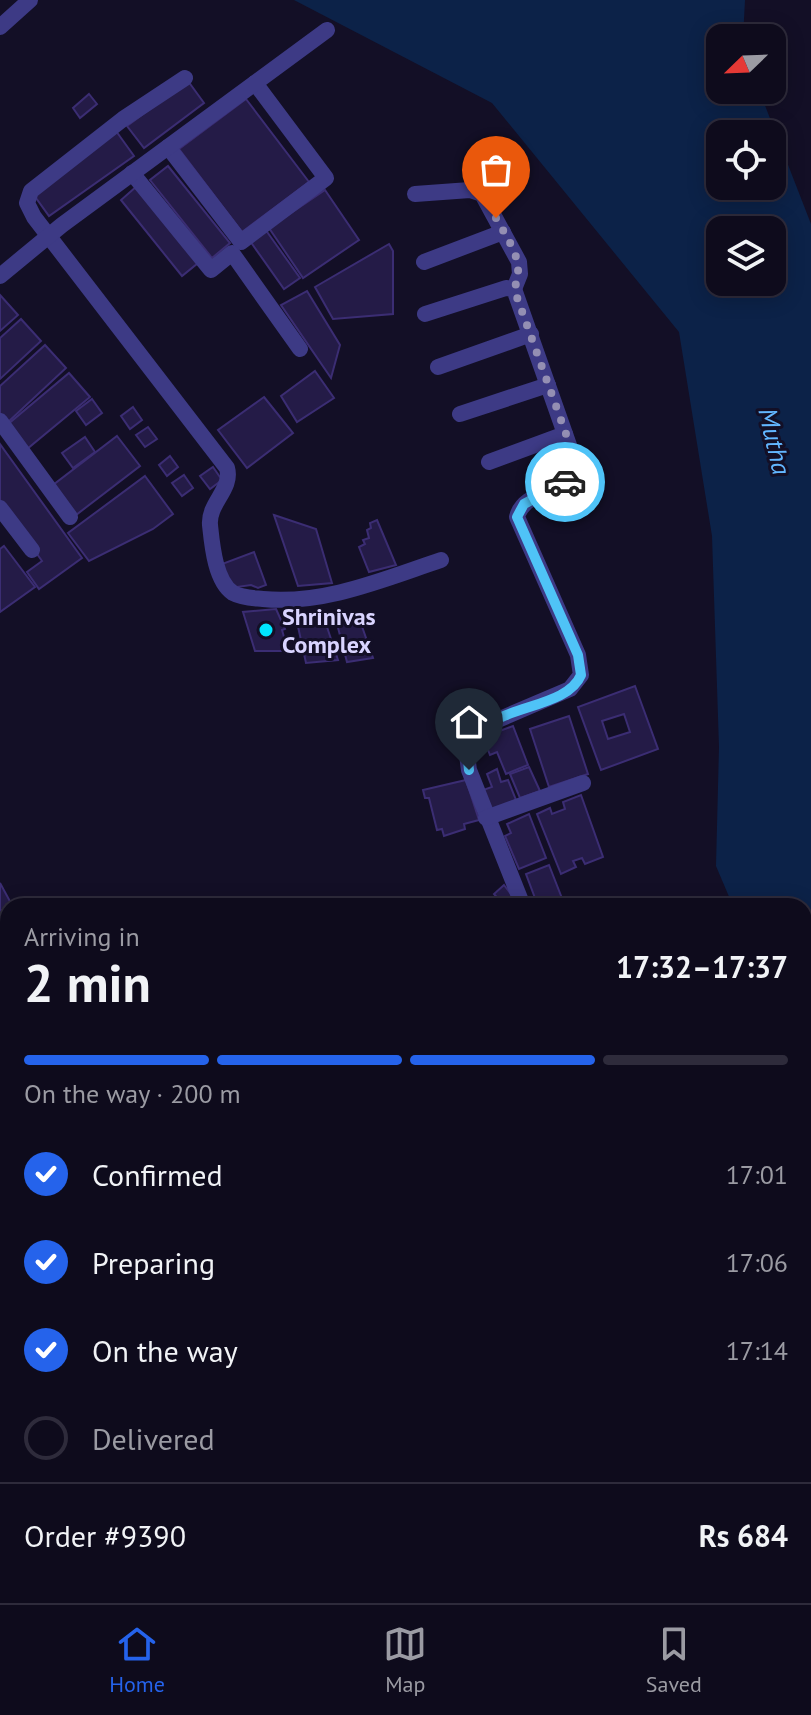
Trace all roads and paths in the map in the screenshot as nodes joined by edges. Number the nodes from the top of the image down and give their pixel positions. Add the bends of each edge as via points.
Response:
1 (30, 0) edge
2 (0, 27) edge
3 (327, 30) dead end
4 (185, 78) dead end
5 (255, 83) junction
6 (168, 147) junction
7 (132, 173) junction
8 (415, 194) dead end
9 (503, 232) junction
10 (49, 236) junction
11 (424, 262) dead end
12 (0, 276) edge
13 (514, 289) junction
14 (425, 314) dead end
15 (531, 334) junction
16 (300, 349) dead end
17 (438, 367) dead end
18 (548, 385) junction
19 (460, 414) dead end
20 (0, 421) edge
21 (565, 434) junction
22 (489, 462) dead end
23 (0, 508) edge
24 (70, 517) dead end
25 (32, 550) dead end
26 (441, 560) dead end
27 (583, 783) dead end
28 (486, 818) junction
29 (520, 898) edge

1 - 2 street
3 - 5 street
4 - 10 street via 31,191 27,203
5 - 6 street
5 - 6 street via 326,178 241,242
6 - 7 street
7 - 10 street
7 - 16 street via 211,270 232,253
8 - 9 street via 477,191
9 - 11 street
9 - 13 street via 520,269
10 - 12 street
10 - 26 street via 227,468 227,483 210,523 222,579 234,593 302,599 349,590
13 - 14 street
13 - 15 street
15 - 17 street
15 - 18 street
18 - 19 street
18 - 21 street
20 - 24 street
21 - 22 street
21 - 28 street via 575,474 524,504 517,517 578,655 581,675 570,689 478,732 467,755
23 - 25 street
27 - 28 street
28 - 29 street

